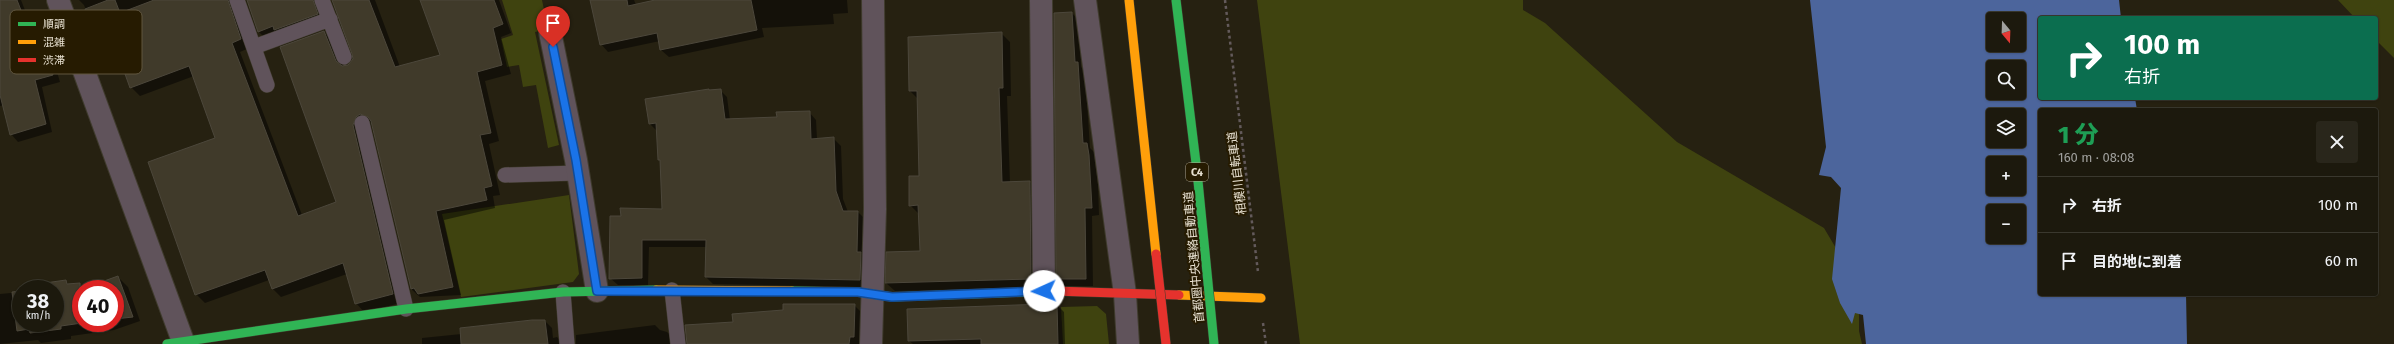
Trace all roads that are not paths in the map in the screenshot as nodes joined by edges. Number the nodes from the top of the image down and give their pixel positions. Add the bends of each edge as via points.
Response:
1 (58, 0) edge
2 (236, 0) edge
3 (322, 0) edge
4 (873, 0) edge
5 (1041, 0) edge
6 (1085, 0) edge
7 (1129, 0) edge
8 (1176, 0) edge
9 (61, 10) edge
10 (330, 19) junction
11 (550, 32) dead end
12 (254, 47) junction
13 (344, 57) dead end
14 (84, 74) edge
15 (267, 86) dead end
16 (362, 123) dead end
17 (578, 173) junction
18 (505, 175) dead end
19 (672, 290) junction
20 (597, 291) junction
21 (1044, 291) junction
22 (563, 292) junction
23 (1125, 294) junction
24 (874, 296) junction
25 (1261, 298) road end
26 (406, 309) junction
27 (178, 343) edge
28 (567, 344) edge
29 (678, 344) edge
30 (871, 344) edge
31 (1128, 344) edge
32 (1166, 344) edge
33 (1214, 344) edge

1 - 9 street
2 - 12 lane
3 - 10 lane
4 - 24 street
5 - 21 street
6 - 23 street
7 - 32 main road, bridge
8 - 33 main road, 首都圏中央連絡自動車道 / C4, bridge via 1197,171
10 - 12 lane
10 - 13 lane
11 - 17 street
12 - 15 lane
14 - 27 street
16 - 26 lane
17 - 18 lane
17 - 20 street
19 - 20 main road
19 - 24 main road via 858,292
19 - 29 lane
20 - 22 main road
21 - 23 main road
21 - 24 main road
22 - 26 main road
22 - 28 lane
23 - 25 main road
23 - 31 street
24 - 30 street
26 - 27 main road

